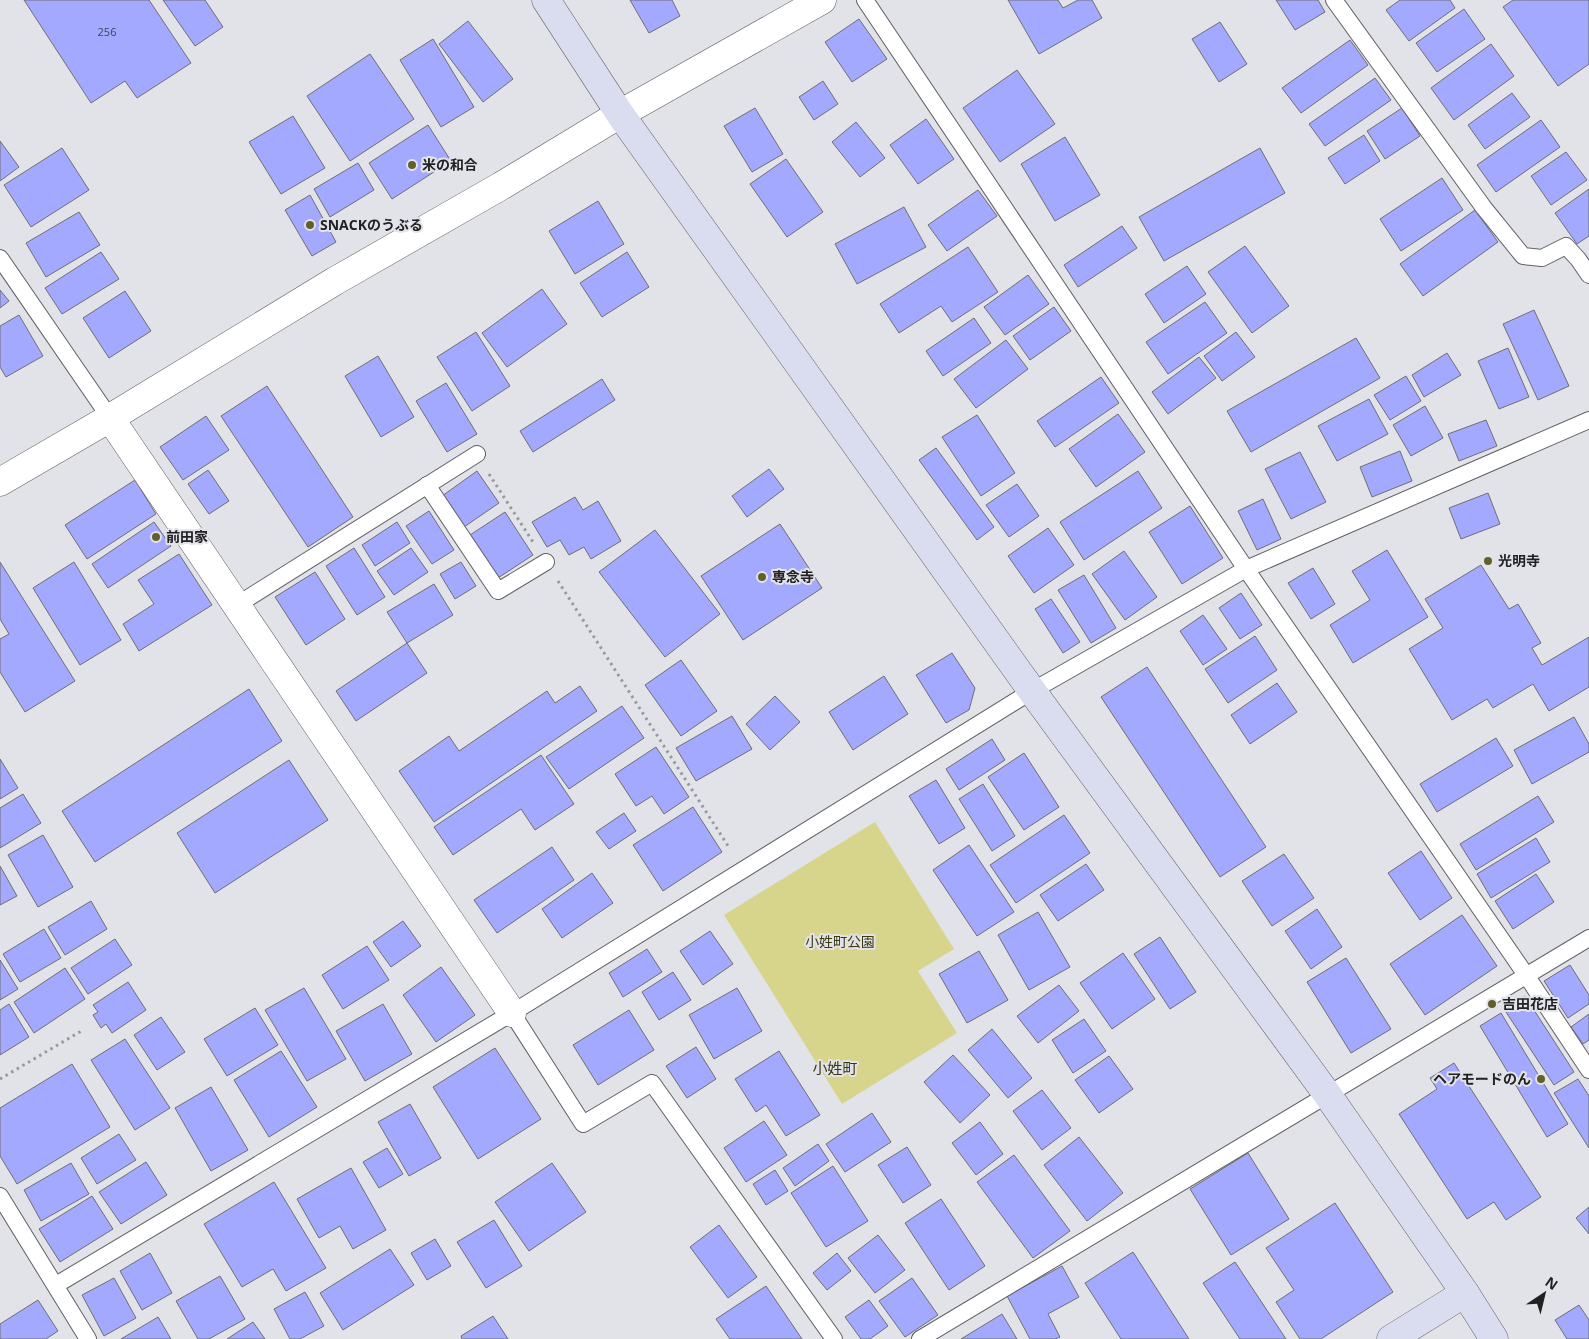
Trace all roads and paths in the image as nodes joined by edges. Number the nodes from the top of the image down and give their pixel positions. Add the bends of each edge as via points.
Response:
1 (546, 0) edge
2 (822, 0) edge
3 (866, 0) edge
4 (1334, 0) edge
5 (620, 114) junction
6 (0, 258) edge
7 (1589, 275) edge
8 (110, 418) junction
9 (1589, 420) edge
10 (477, 454) joint
11 (0, 482) edge
12 (427, 485) junction
13 (546, 562) junction
14 (1246, 569) junction
15 (237, 605) junction
16 (1032, 691) junction
17 (743, 870) junction
18 (1589, 938) edge
19 (1526, 975) junction
20 (512, 1013) junction
21 (84, 1030) dead end
22 (1589, 1070) edge
23 (0, 1079) edge
24 (1328, 1094) junction
25 (0, 1196) edge
26 (56, 1285) junction
27 (1465, 1293) junction
28 (83, 1337) edge
29 (834, 1339) edge
30 (920, 1339) edge
31 (1390, 1339) edge
32 (1494, 1339) edge

1 - 5 street
2 - 5 street
3 - 14 lane
4 - 7 lane via 1522,256 1542,258 1566,246
5 - 8 street via 335,280
5 - 16 street
6 - 8 lane
8 - 11 street
8 - 15 street
9 - 14 lane
10 - 12 lane
10 - 13 path
12 - 13 lane via 498,591
12 - 15 lane
13 - 17 path
14 - 16 lane
14 - 19 lane
15 - 20 street
16 - 17 lane
16 - 24 street
17 - 20 lane
18 - 19 lane
19 - 22 lane
19 - 24 lane
20 - 26 lane
20 - 29 lane via 583,1124 652,1083
21 - 23 path
24 - 27 street
24 - 30 lane
25 - 26 lane
26 - 28 lane
27 - 31 street
27 - 32 street

